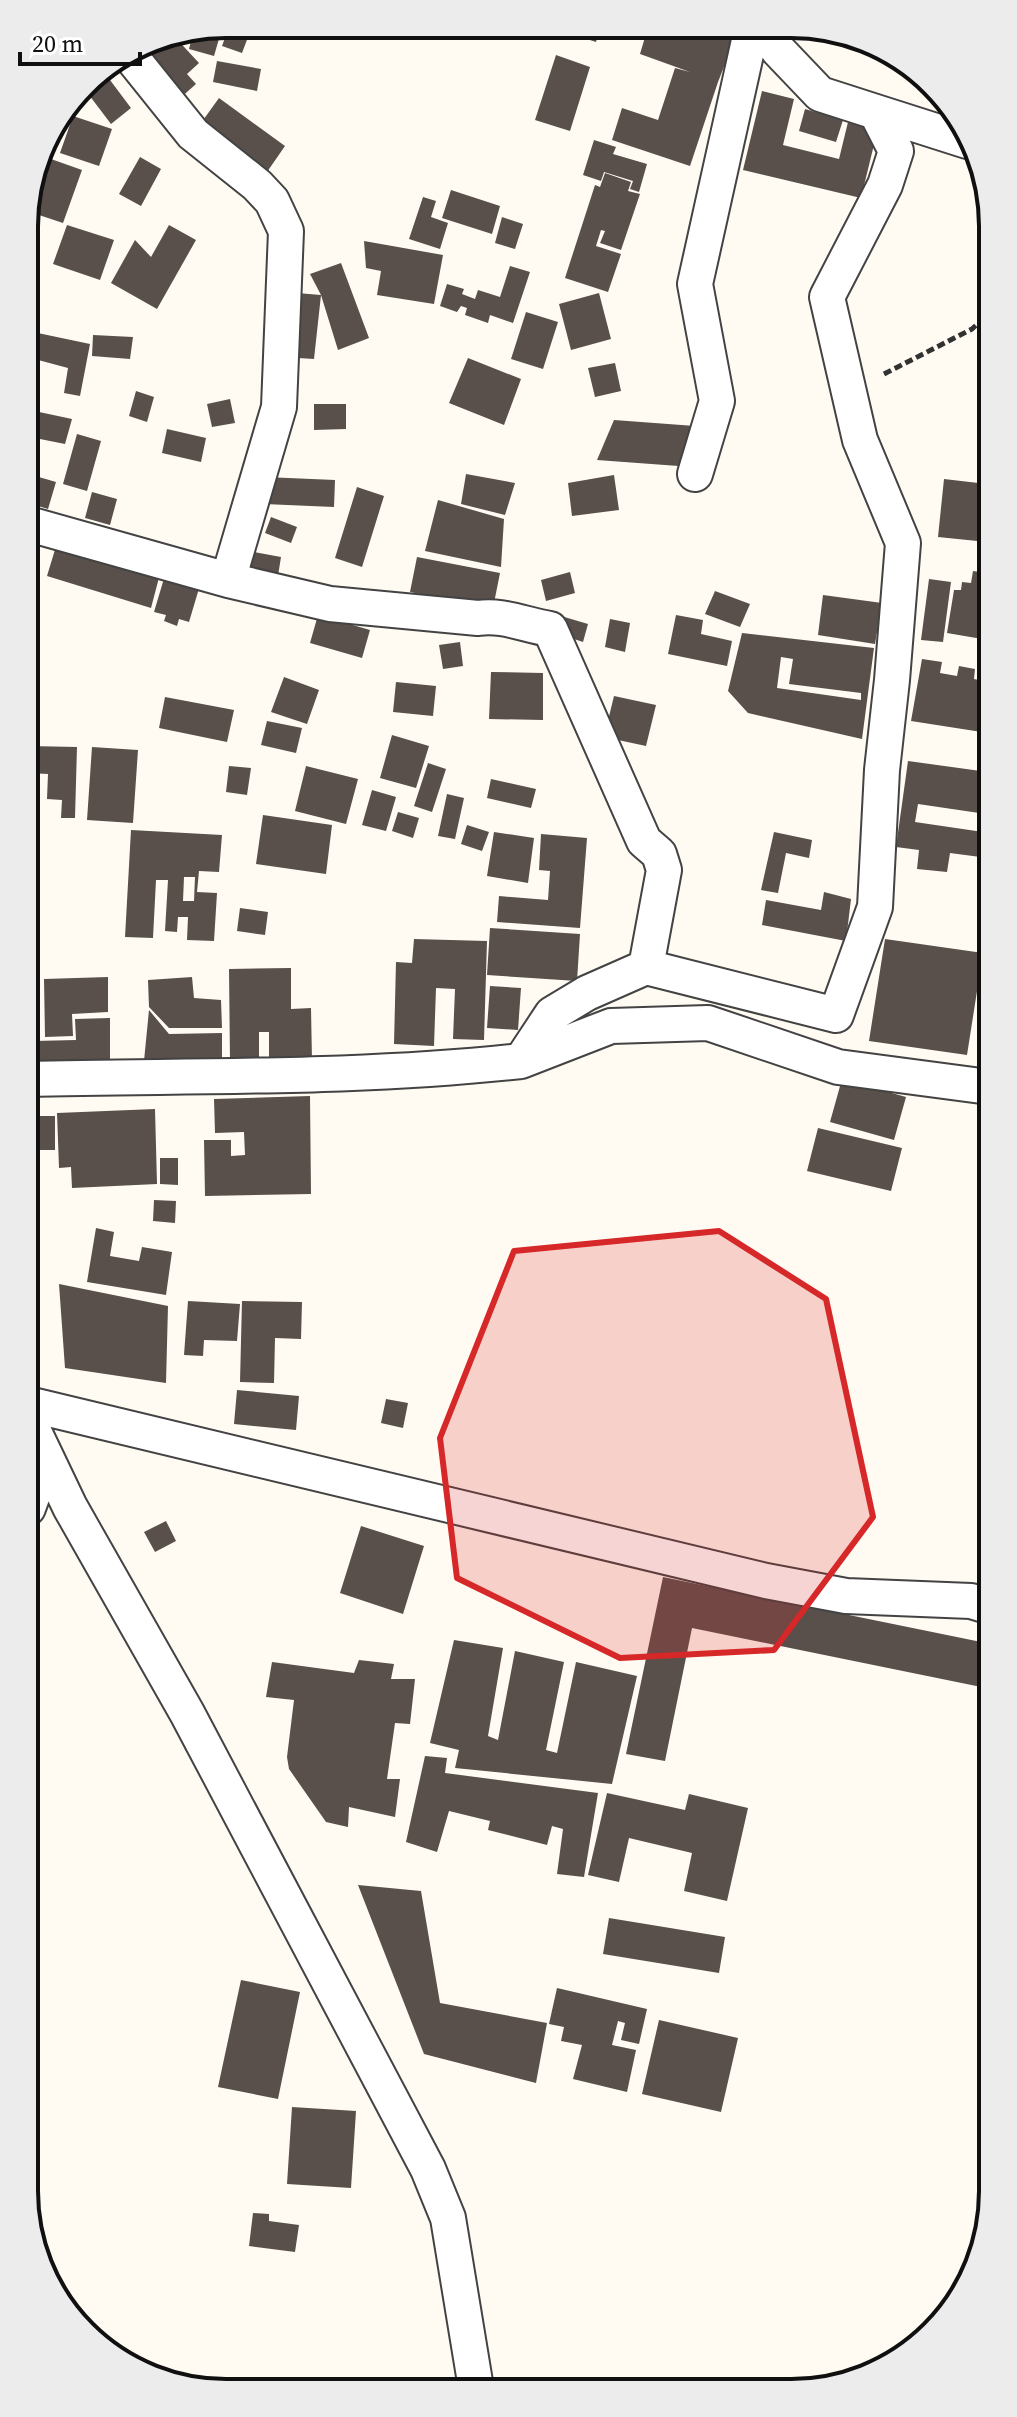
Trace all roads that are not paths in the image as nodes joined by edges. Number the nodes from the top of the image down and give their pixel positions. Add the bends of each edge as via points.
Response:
1 (750, 38) edge
2 (770, 38) edge
3 (135, 62) edge
4 (876, 112) junction
5 (957, 138) edge
6 (695, 474) dead end
7 (38, 527) edge
8 (228, 580) junction
9 (646, 967) junction
10 (521, 1061) junction
11 (38, 1079) edge
12 (979, 1086) edge
13 (38, 1406) edge
14 (38, 1441) edge
15 (46, 1459) junction
16 (38, 1481) edge
17 (979, 1603) edge
18 (475, 2379) edge

1 - 6 street via 695,284 717,401
2 - 4 street via 820,94
3 - 8 street via 193,134 272,201 286,231 279,407
4 - 5 street
4 - 9 street via 896,151 885,185 827,297 860,440 903,543 875,907 836,1015
7 - 8 street
8 - 9 street via 330,604 478,618 495,615 550,629 644,841 659,854 664,870
9 - 10 street via 552,1014
10 - 11 street via 340,1072
10 - 12 street via 611,1026 708,1023 838,1067
13 - 17 street via 766,1581 846,1596
14 - 15 street
15 - 16 street
15 - 18 street via 428,2169 448,2218

